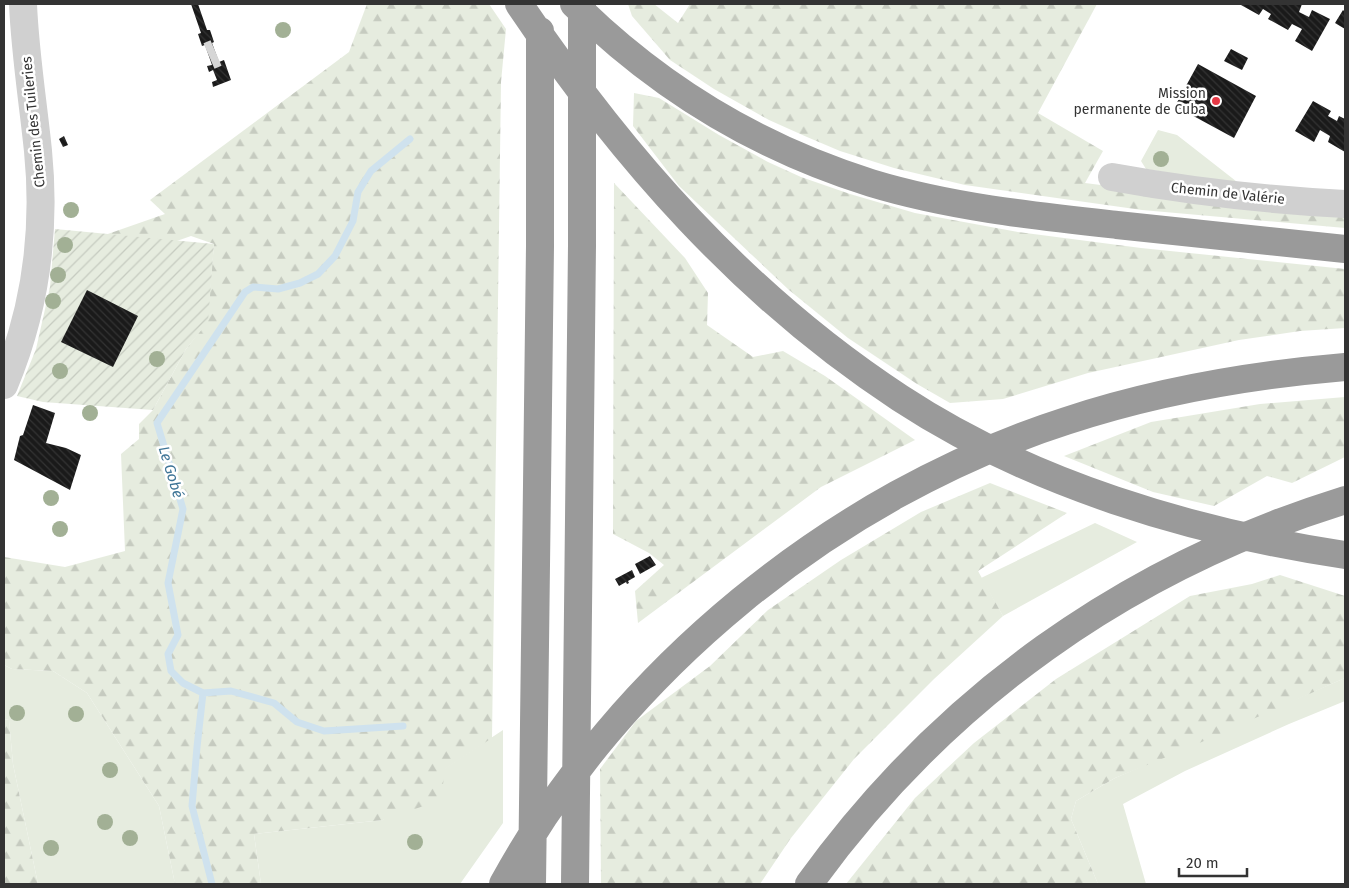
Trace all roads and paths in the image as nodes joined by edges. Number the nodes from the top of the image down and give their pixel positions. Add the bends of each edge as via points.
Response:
1 (23, 4) edge
2 (518, 4) edge
3 (540, 4) edge
4 (574, 4) edge
5 (582, 4) edge
6 (1112, 177) dead end
7 (1345, 204) edge
8 (1345, 249) edge
9 (1345, 367) edge
10 (4, 386) edge
11 (1345, 500) edge
12 (1345, 555) edge
13 (575, 881) edge
14 (503, 884) edge
15 (532, 884) edge
16 (809, 884) edge

1 - 10 street, Chemin des Tuileries via 38,152 39,248 27,319
2 - 12 highway via 647,175 698,229 752,282 829,347 902,399 995,451 1096,494 1210,529
3 - 15 highway
4 - 8 highway via 646,68 701,106 758,138 826,167 890,188 1021,214
5 - 13 highway
6 - 7 street, Chemin de Valérie via 1230,194
9 - 14 highway via 1241,379 1181,390 1064,421 951,467 844,526 747,595 700,634 657,677 560,793
11 - 16 highway via 1200,555 1094,614 1044,648 995,685 907,765 866,810

